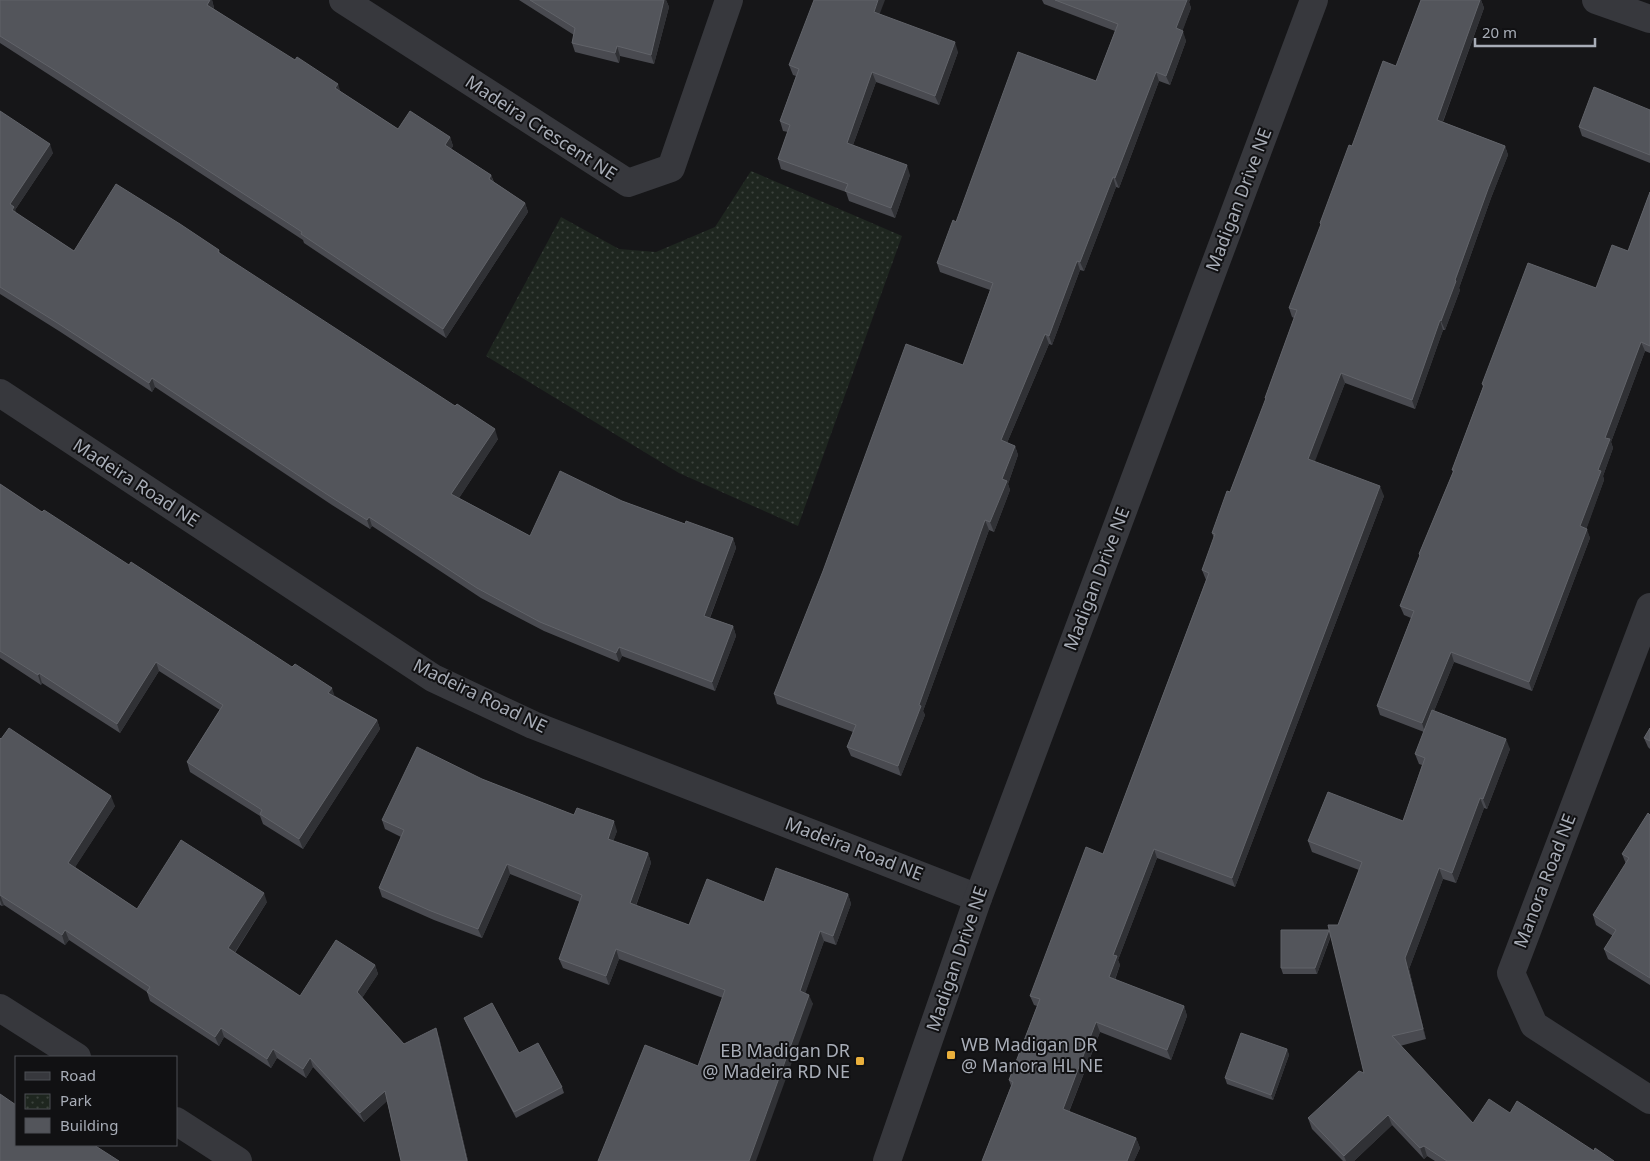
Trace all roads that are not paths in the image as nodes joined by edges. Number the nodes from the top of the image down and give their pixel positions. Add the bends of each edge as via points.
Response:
1 (343, 0) edge
2 (729, 0) edge
3 (1314, 0) edge
4 (1596, 0) edge
5 (1650, 19) edge
6 (0, 393) edge
7 (1650, 607) edge
8 (978, 898) junction
9 (0, 1008) edge
10 (75, 1056) edge
11 (1650, 1100) edge
12 (178, 1122) edge
13 (238, 1161) edge
14 (887, 1161) edge

1 - 2 street, Madeira Crescent NE via 628,183 670,168
3 - 8 street, Madigan Drive NE
4 - 5 street
6 - 8 street, Madeira Road NE via 433,678 533,725
7 - 11 street, Manora Road NE via 1511,973 1534,1025
8 - 14 street, Madigan Drive NE
9 - 10 street
12 - 13 street

